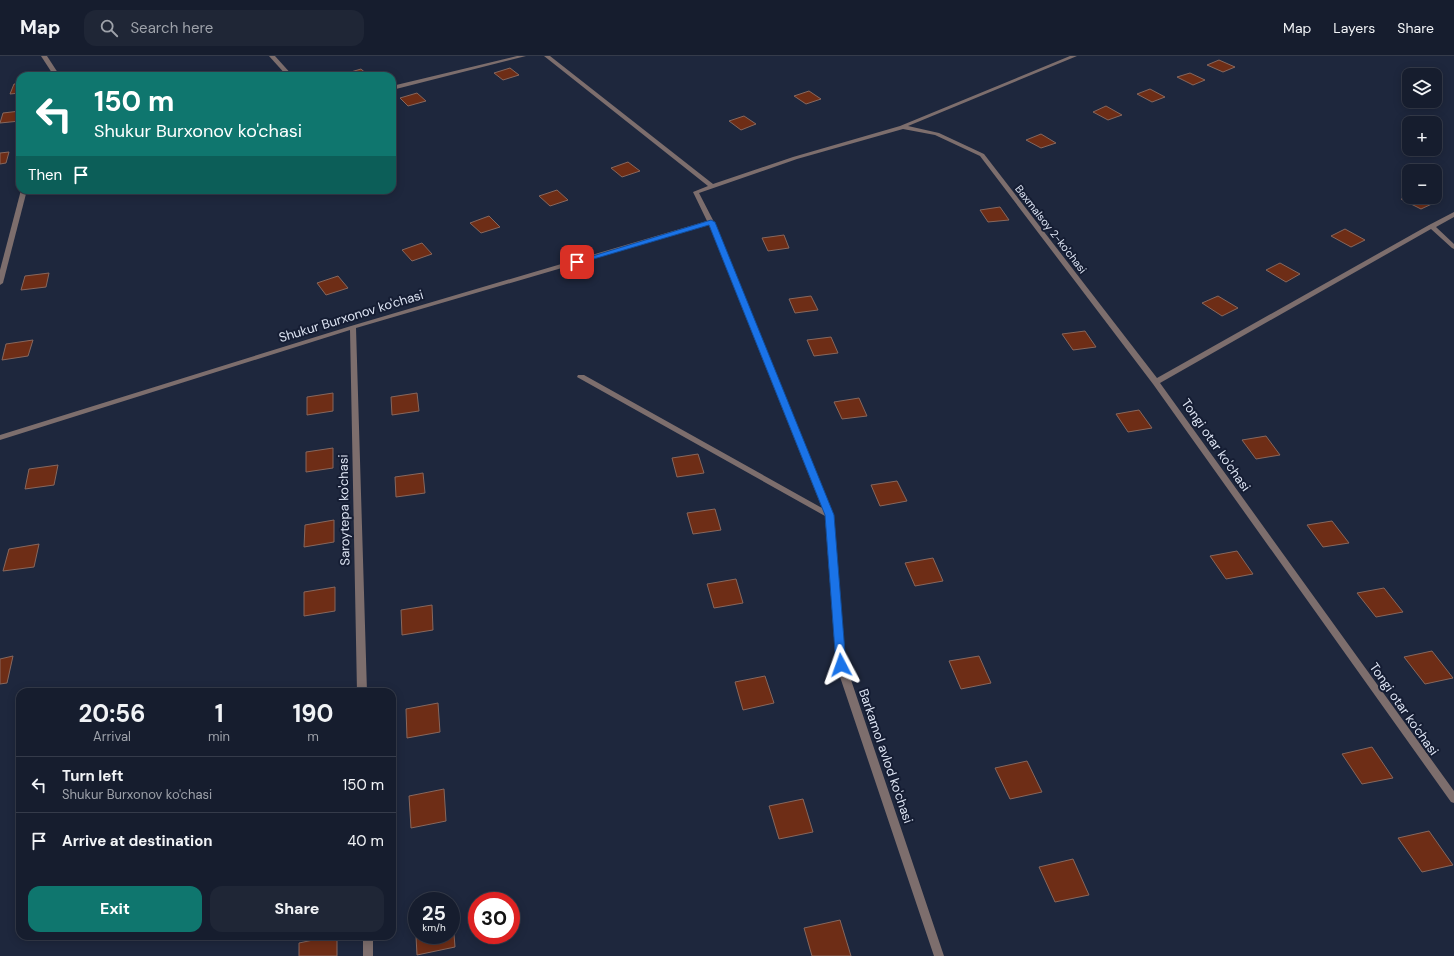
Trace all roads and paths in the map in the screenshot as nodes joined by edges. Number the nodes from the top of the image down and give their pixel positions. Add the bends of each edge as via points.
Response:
1 (44, 56) edge
2 (272, 56) edge
3 (523, 56) edge
4 (547, 56) edge
5 (1074, 56) edge
6 (54, 72) edge
7 (286, 72) edge
8 (396, 87) edge
9 (902, 127) junction
10 (714, 187) junction
11 (23, 194) edge
12 (1454, 214) edge
13 (711, 222) junction
14 (1431, 226) junction
15 (1454, 247) edge
16 (0, 283) edge
17 (353, 327) junction
18 (581, 377) dead end
19 (1156, 382) junction
20 (0, 438) edge
21 (829, 515) junction
22 (362, 688) edge
23 (1454, 800) edge
24 (368, 940) edge
25 (368, 956) edge
26 (940, 956) edge

1 - 6 street
2 - 7 street
3 - 8 street
4 - 10 street
5 - 9 street, Baxmalsoy 2-ko'chasi
9 - 10 street, Baxmalsoy 2-ko'chasi via 795,158
9 - 19 street, Baxmalsoy 2-ko'chasi via 937,134 982,155
10 - 13 street, Baxmalsoy 2-ko'chasi via 696,192
11 - 16 street
12 - 14 street
13 - 17 street, Shukur Burxonov ko'chasi
13 - 21 street, Barkamol avlod ko'chasi
14 - 15 street
14 - 19 street
17 - 20 street, Shukur Burxonov ko'chasi
17 - 22 street, Saroytepa ko'chasi
18 - 21 street
19 - 23 street, Tongi otar ko'chasi
21 - 26 street, Barkamol avlod ko'chasi via 841,665
24 - 25 street

